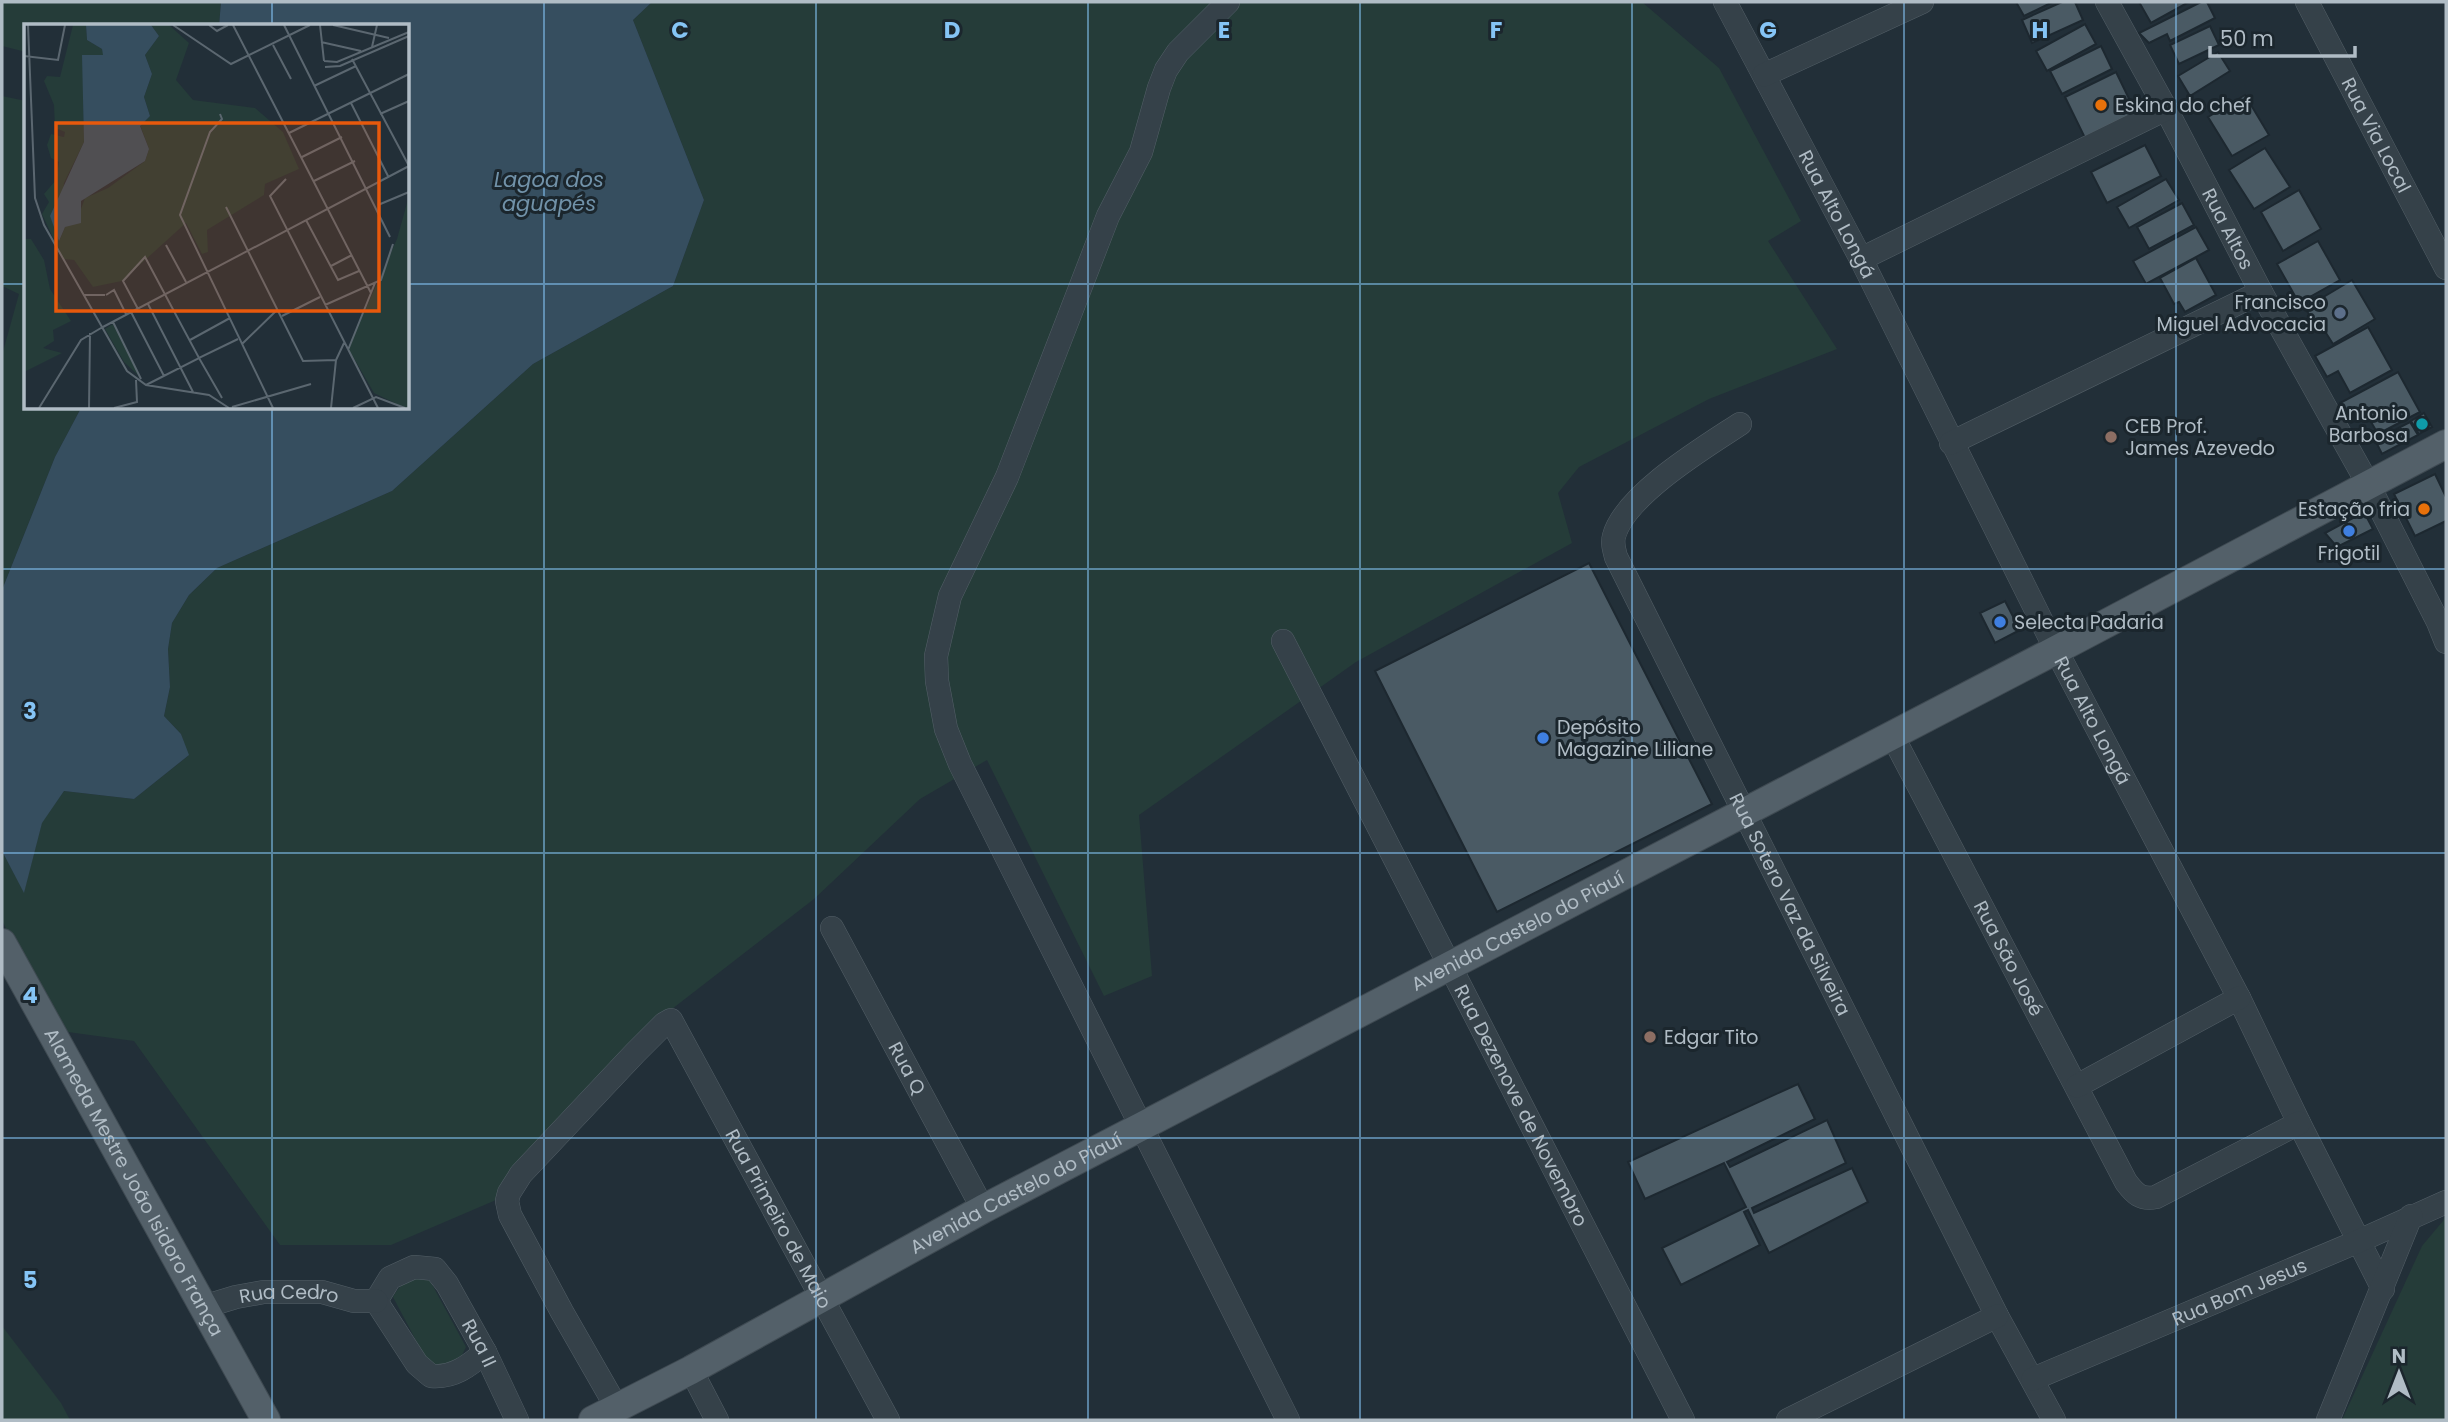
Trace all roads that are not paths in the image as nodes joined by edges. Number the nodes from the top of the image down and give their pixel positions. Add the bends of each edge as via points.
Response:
1 (1228, 2) edge
2 (1725, 2) edge
3 (1922, 2) edge
4 (2107, 2) edge
5 (2307, 2) edge
6 (1763, 75) junction
7 (2166, 109) junction
8 (1861, 259) junction
9 (2446, 268) edge
10 (2261, 292) junction
11 (1740, 424) dead end
12 (1951, 443) junction
13 (2446, 444) edge
14 (2368, 484) junction
15 (2444, 627) edge
16 (1283, 641) dead end
17 (2056, 650) junction
18 (1892, 735) junction
19 (1744, 811) junction
20 (832, 928) dead end
21 (2, 943) edge
22 (1451, 965) junction
23 (2239, 998) junction
24 (2077, 1086) junction
25 (2298, 1123) junction
26 (1142, 1125) junction
27 (2446, 1202) edge
28 (983, 1209) junction
29 (2411, 1216) junction
30 (2359, 1241) junction
31 (2383, 1289) junction
32 (822, 1298) junction
33 (376, 1301) junction
34 (203, 1307) junction
35 (1997, 1316) junction
36 (485, 1352) junction
37 (691, 1370) junction
38 (2033, 1379) junction
39 (605, 1414) edge
40 (1678, 1418) edge
41 (266, 1420) edge
42 (517, 1420) edge
43 (717, 1420) edge
44 (888, 1420) edge
45 (1288, 1420) edge
46 (1788, 1420) edge
47 (2054, 1420) edge
48 (2328, 1420) edge

1 - 26 street via 1166,70 1141,152 1108,216 1007,477 950,596 936,656 943,716 960,764
2 - 6 street, Rua Alto Longá
3 - 6 street
4 - 7 street, Rua Altos
5 - 9 street, Rua Via Local
6 - 8 street, Rua Alto Longá
7 - 8 street
7 - 10 street, Rua Altos
8 - 12 street, Rua Alto Longá
10 - 12 street
10 - 14 street, Rua Altos
11 - 19 street, Rua Sotero Vaz da Silveira via 1651,487 1616,528 1612,544
12 - 17 street, Rua Alto Longá
13 - 14 main road, Avenida Castelo do Piauí
14 - 15 street, Rua Altos
14 - 17 main road, Avenida Castelo do Piauí
16 - 22 street, Rua Dezenove de Novembro
17 - 18 main road, Avenida Castelo do Piauí
17 - 23 street, Rua Alto Longá
18 - 19 main road, Avenida Castelo do Piauí
18 - 24 street, Rua São José
19 - 22 main road, Avenida Castelo do Piauí
19 - 35 street, Rua Sotero Vaz da Silveira
20 - 28 street, Rua Q
21 - 34 main road, Alameda Mestre João Isidoro França
22 - 26 main road, Avenida Castelo do Piauí
22 - 40 street, Rua Dezenove de Novembro
23 - 24 street
23 - 25 street, Rua Alto Longá
24 - 25 street, Rua São José via 2126,1182 2140,1197 2156,1197
25 - 30 street, Rua Alto Longá
26 - 28 main road, Avenida Castelo do Piauí
26 - 45 street
27 - 29 street, Rua Bom Jesus
28 - 32 main road, Avenida Castelo do Piauí
29 - 30 street, Rua Bom Jesus
29 - 31 street
30 - 31 street, Rua Alto Longá
30 - 38 street, Rua Bom Jesus
31 - 48 street
32 - 37 main road, Avenida Castelo do Piauí
32 - 39 street, Rua Primeiro de Maio via 670,1020 521,1174 508,1200 510,1215
32 - 44 street, Rua Primeiro de Maio
33 - 34 street, Rua Cedro via 322,1292 264,1292
33 - 36 street via 417,1364 431,1376 450,1375
33 - 36 street, Rua II via 390,1278 414,1267 435,1269
34 - 41 main road, Alameda Mestre João Isidoro França
35 - 38 street, Rua Sotero Vaz da Silveira
35 - 46 street
36 - 42 street, Rua II
37 - 39 main road, Avenida Castelo do Piauí
37 - 43 street
38 - 47 street, Rua Sotero Vaz da Silveira

